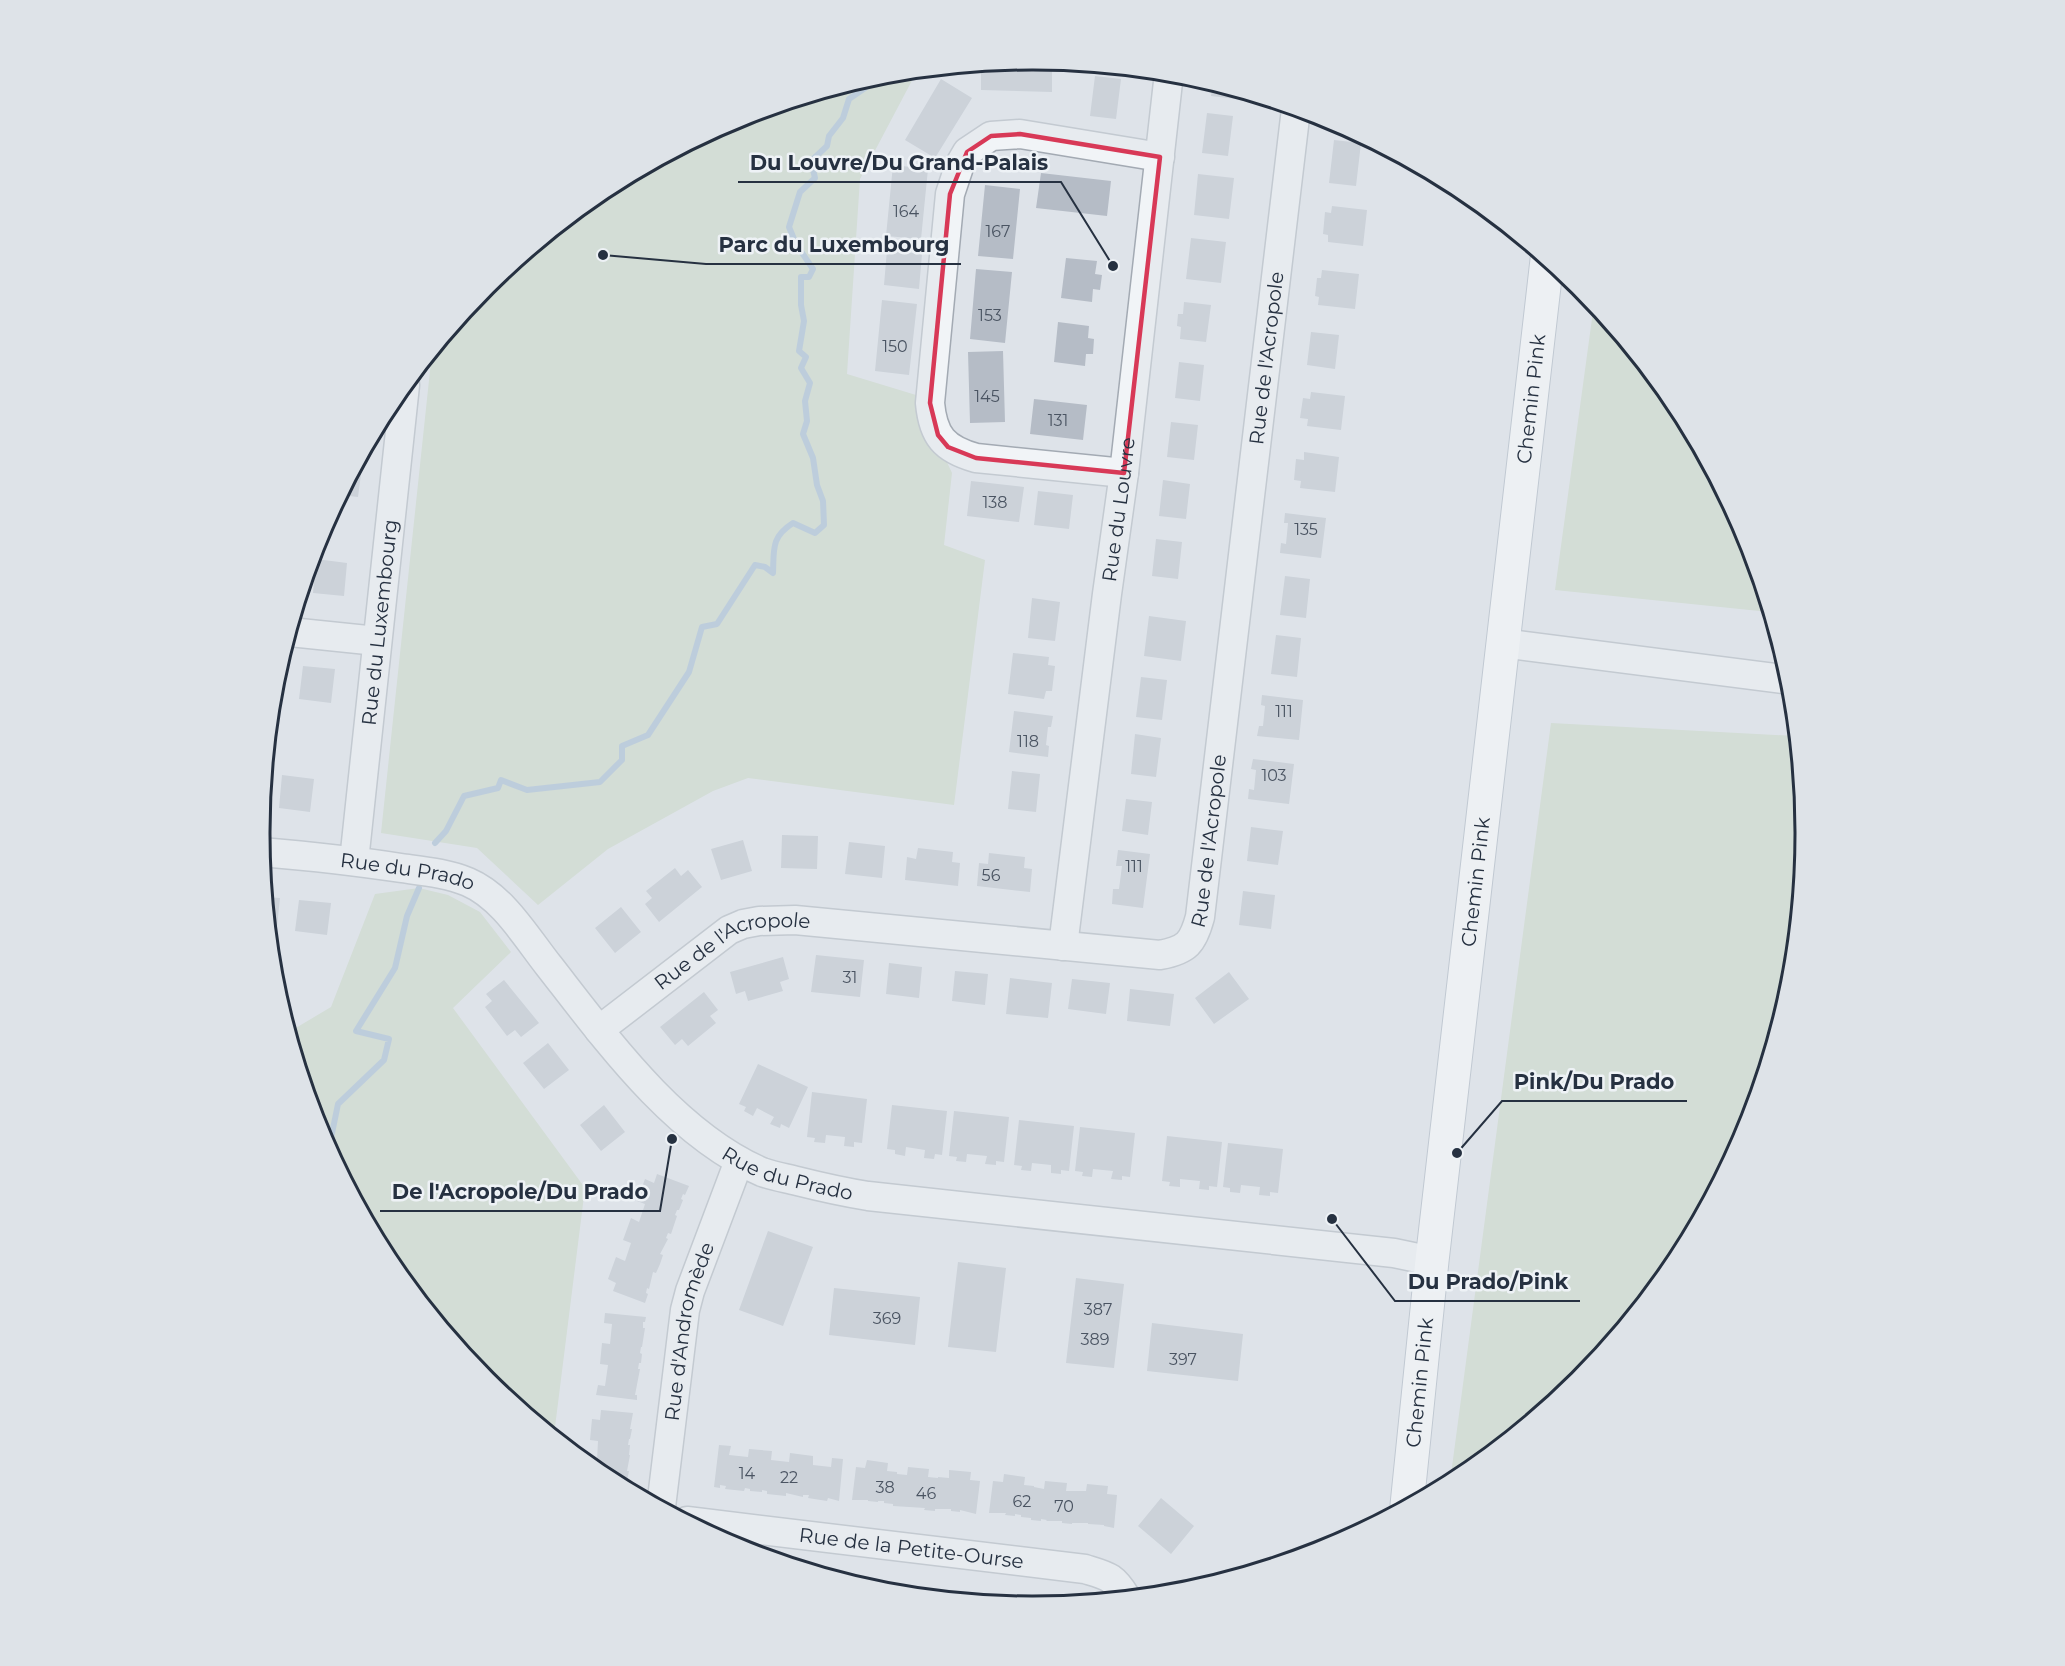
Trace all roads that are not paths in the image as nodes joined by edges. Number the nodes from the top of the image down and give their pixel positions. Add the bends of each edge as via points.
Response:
1 (1168, 83) edge
2 (1295, 118) edge
3 (1160, 157) junction
4 (1546, 270) edge
5 (390, 425) edge
6 (1124, 473) junction
7 (297, 633) edge
8 (377, 641) junction
9 (1502, 643) junction
10 (1779, 679) edge
11 (271, 853) edge
12 (354, 861) junction
13 (1064, 946) junction
14 (599, 1030) junction
15 (739, 1161) junction
16 (1432, 1261) junction
17 (1408, 1496) edge
18 (662, 1499) edge
19 (711, 1524) edge
20 (1122, 1590) edge

1 - 3 street, Rue du Louvre
2 - 13 street, Rue de l'Acropole via 1195,935 1176,952 1160,956
3 - 6 street, Rue du Louvre
3 - 6 street via 1020,134 991,136 967,152 950,194 930,403 938,435 948,447 976,458
4 - 9 main road, Chemin Pink
5 - 8 street, Rue du Luxembourg
6 - 13 street, Rue du Louvre
7 - 8 street
8 - 12 street, Rue du Luxembourg
9 - 10 street
9 - 16 main road, Chemin Pink
11 - 12 street, Rue du Prado
12 - 14 street, Rue du Prado via 437,873 468,881 489,894
13 - 14 street, Rue de l'Acropole via 795,920 759,921 743,924 714,940
14 - 15 street, Rue du Prado via 668,1106 713,1145
15 - 16 street, Rue du Prado via 827,1190 868,1196 1394,1253
15 - 18 street, Rue d'Andromède via 685,1310
16 - 17 main road, Chemin Pink
19 - 20 street, Rue de la Petite-Ourse via 1085,1569 1107,1575

